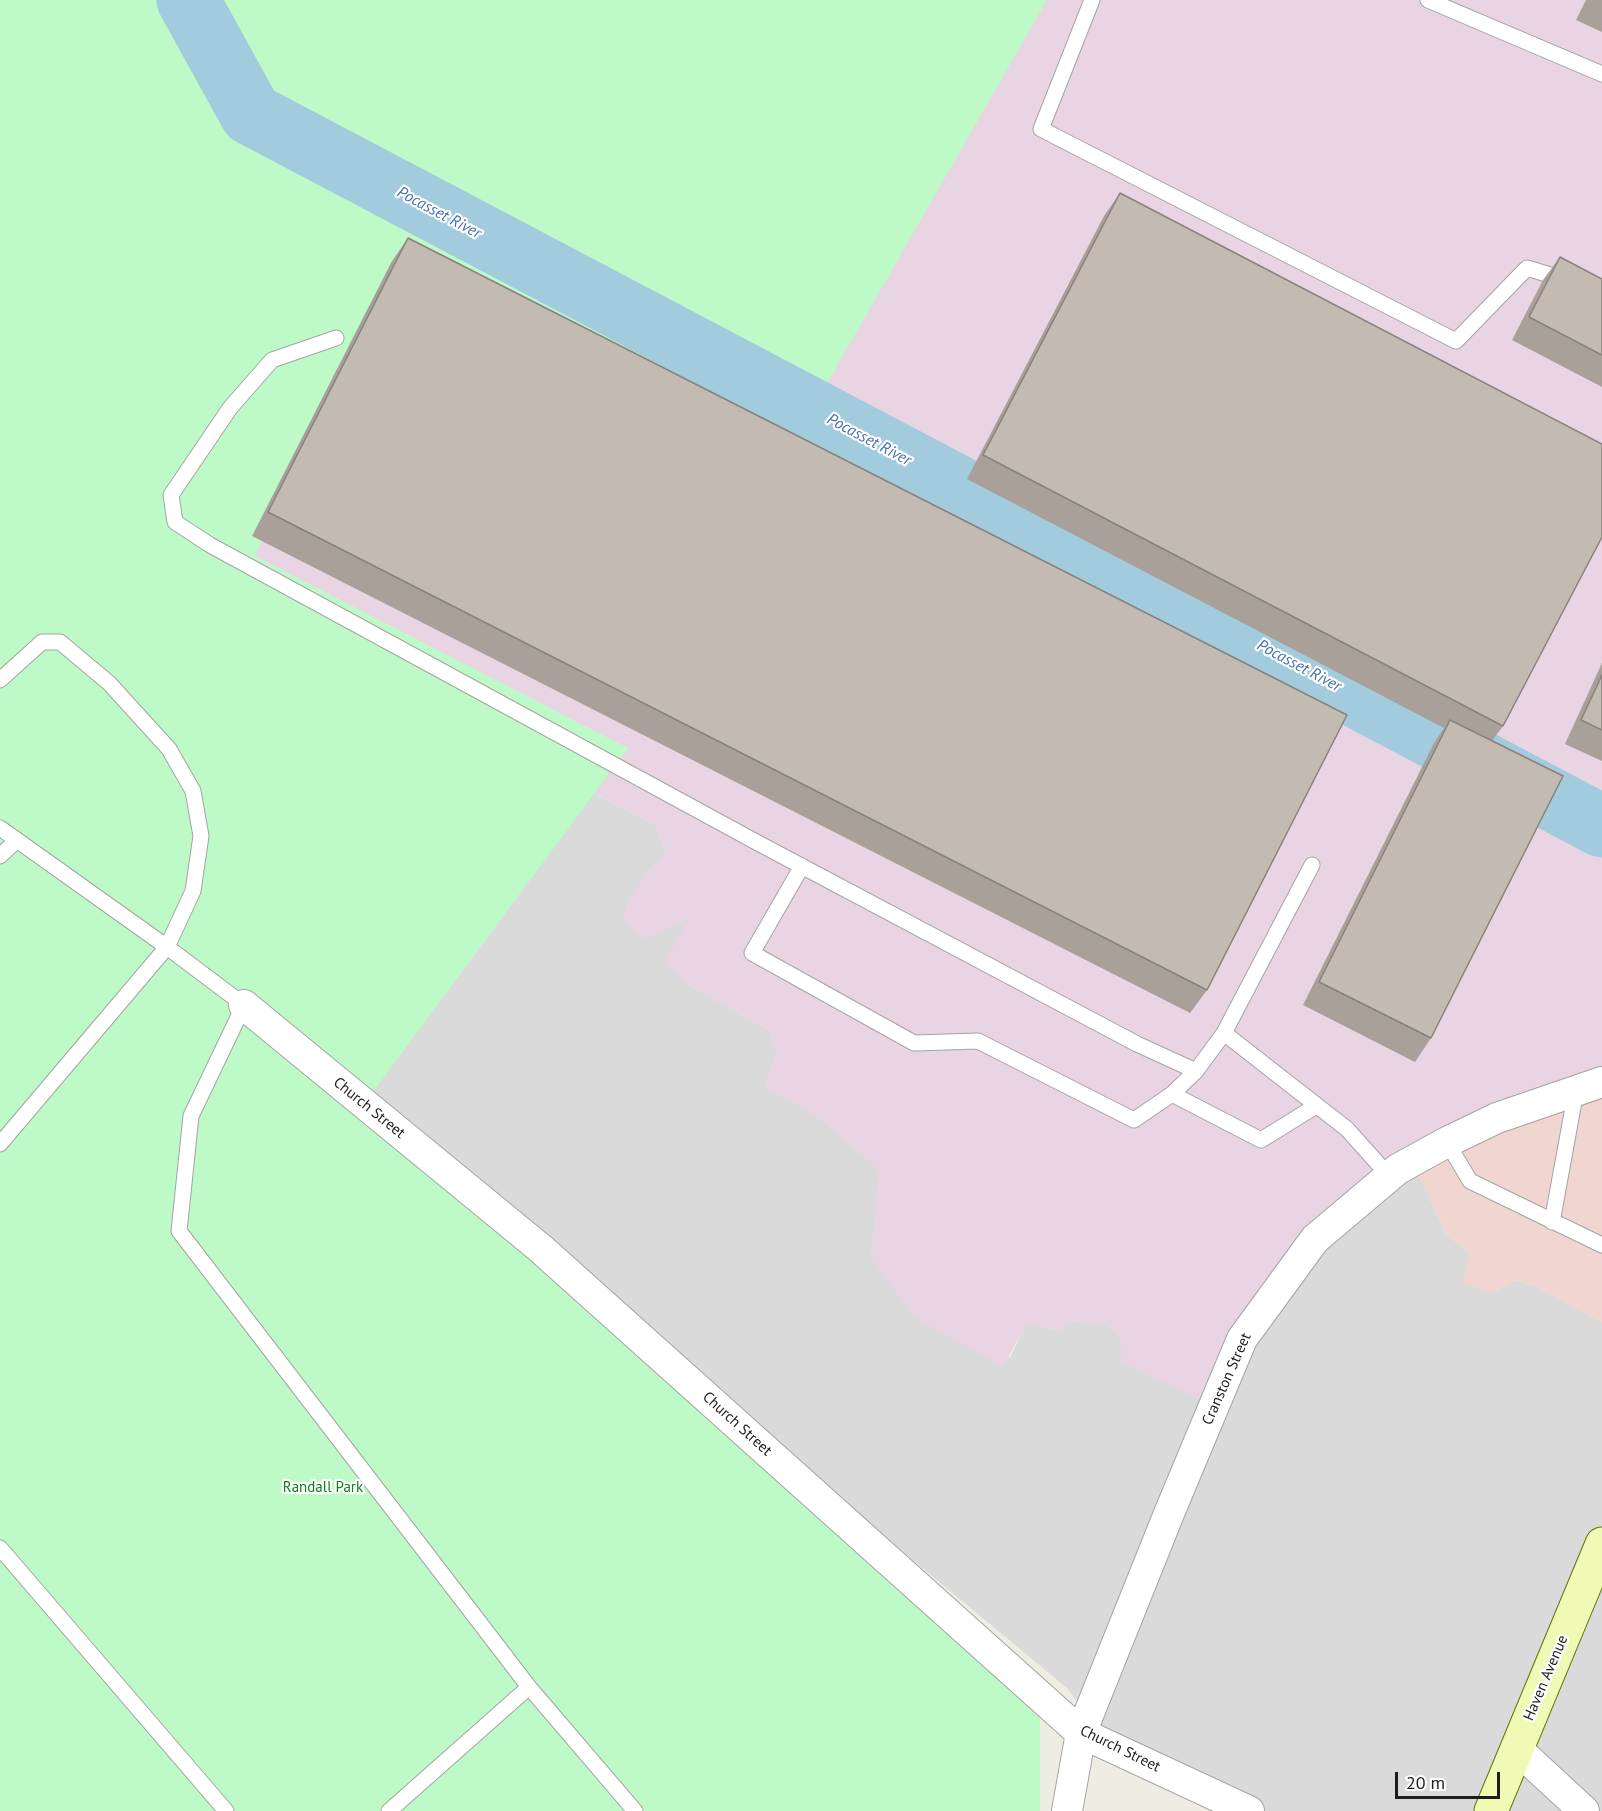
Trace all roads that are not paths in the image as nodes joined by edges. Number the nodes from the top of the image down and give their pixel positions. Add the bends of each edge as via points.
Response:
1 (1092, 0) edge
2 (1428, 0) edge
3 (1602, 74) edge
4 (1602, 291) edge
5 (336, 338) dead end
6 (0, 680) edge
7 (0, 828) edge
8 (17, 840) junction
9 (0, 856) edge
10 (1312, 865) dead end
11 (802, 866) junction
12 (167, 947) junction
13 (244, 1005) junction
14 (1224, 1033) junction
15 (1196, 1071) junction
16 (1589, 1086) edge
17 (1172, 1094) junction
18 (1316, 1106) junction
19 (1447, 1142) junction
20 (0, 1144) edge
21 (1389, 1176) junction
22 (1552, 1222) junction
23 (1602, 1245) edge
24 (1602, 1544) edge
25 (0, 1548) edge
26 (529, 1687) junction
27 (1081, 1733) junction
28 (1516, 1748) junction
29 (226, 1811) edge
30 (389, 1811) edge
31 (635, 1811) edge
32 (1067, 1811) edge
33 (1249, 1811) edge
34 (1491, 1811) edge
35 (1584, 1811) edge

1 - 4 lane via 1041,129 1456,341 1527,268
2 - 3 lane
5 - 11 lane via 272,360 230,408 171,495 175,522 210,545
6 - 12 lane via 42,642 60,642 109,683 169,749 193,791 201,836 193,891
7 - 8 lane
8 - 9 lane
8 - 12 lane
10 - 14 lane
11 - 15 lane via 1137,1044
11 - 17 lane via 752,953 914,1043 978,1041 1134,1120
12 - 13 lane
12 - 20 lane
13 - 26 lane via 191,1116 179,1231
13 - 27 street, Church Street via 540,1248
14 - 15 lane
14 - 18 lane
15 - 17 lane
16 - 19 street, Cranston Street via 1497,1118
16 - 22 lane
17 - 18 lane via 1261,1140
18 - 21 lane via 1347,1129
19 - 21 street, Cranston Street
19 - 22 lane via 1470,1181
21 - 27 street, Cranston Street via 1315,1239 1242,1339
22 - 23 lane
24 - 28 main road, Haven Avenue
25 - 29 lane
26 - 30 lane
26 - 31 lane
27 - 32 street, Cranston Street
27 - 33 street, Church Street
28 - 34 main road, Haven Avenue
28 - 35 street

